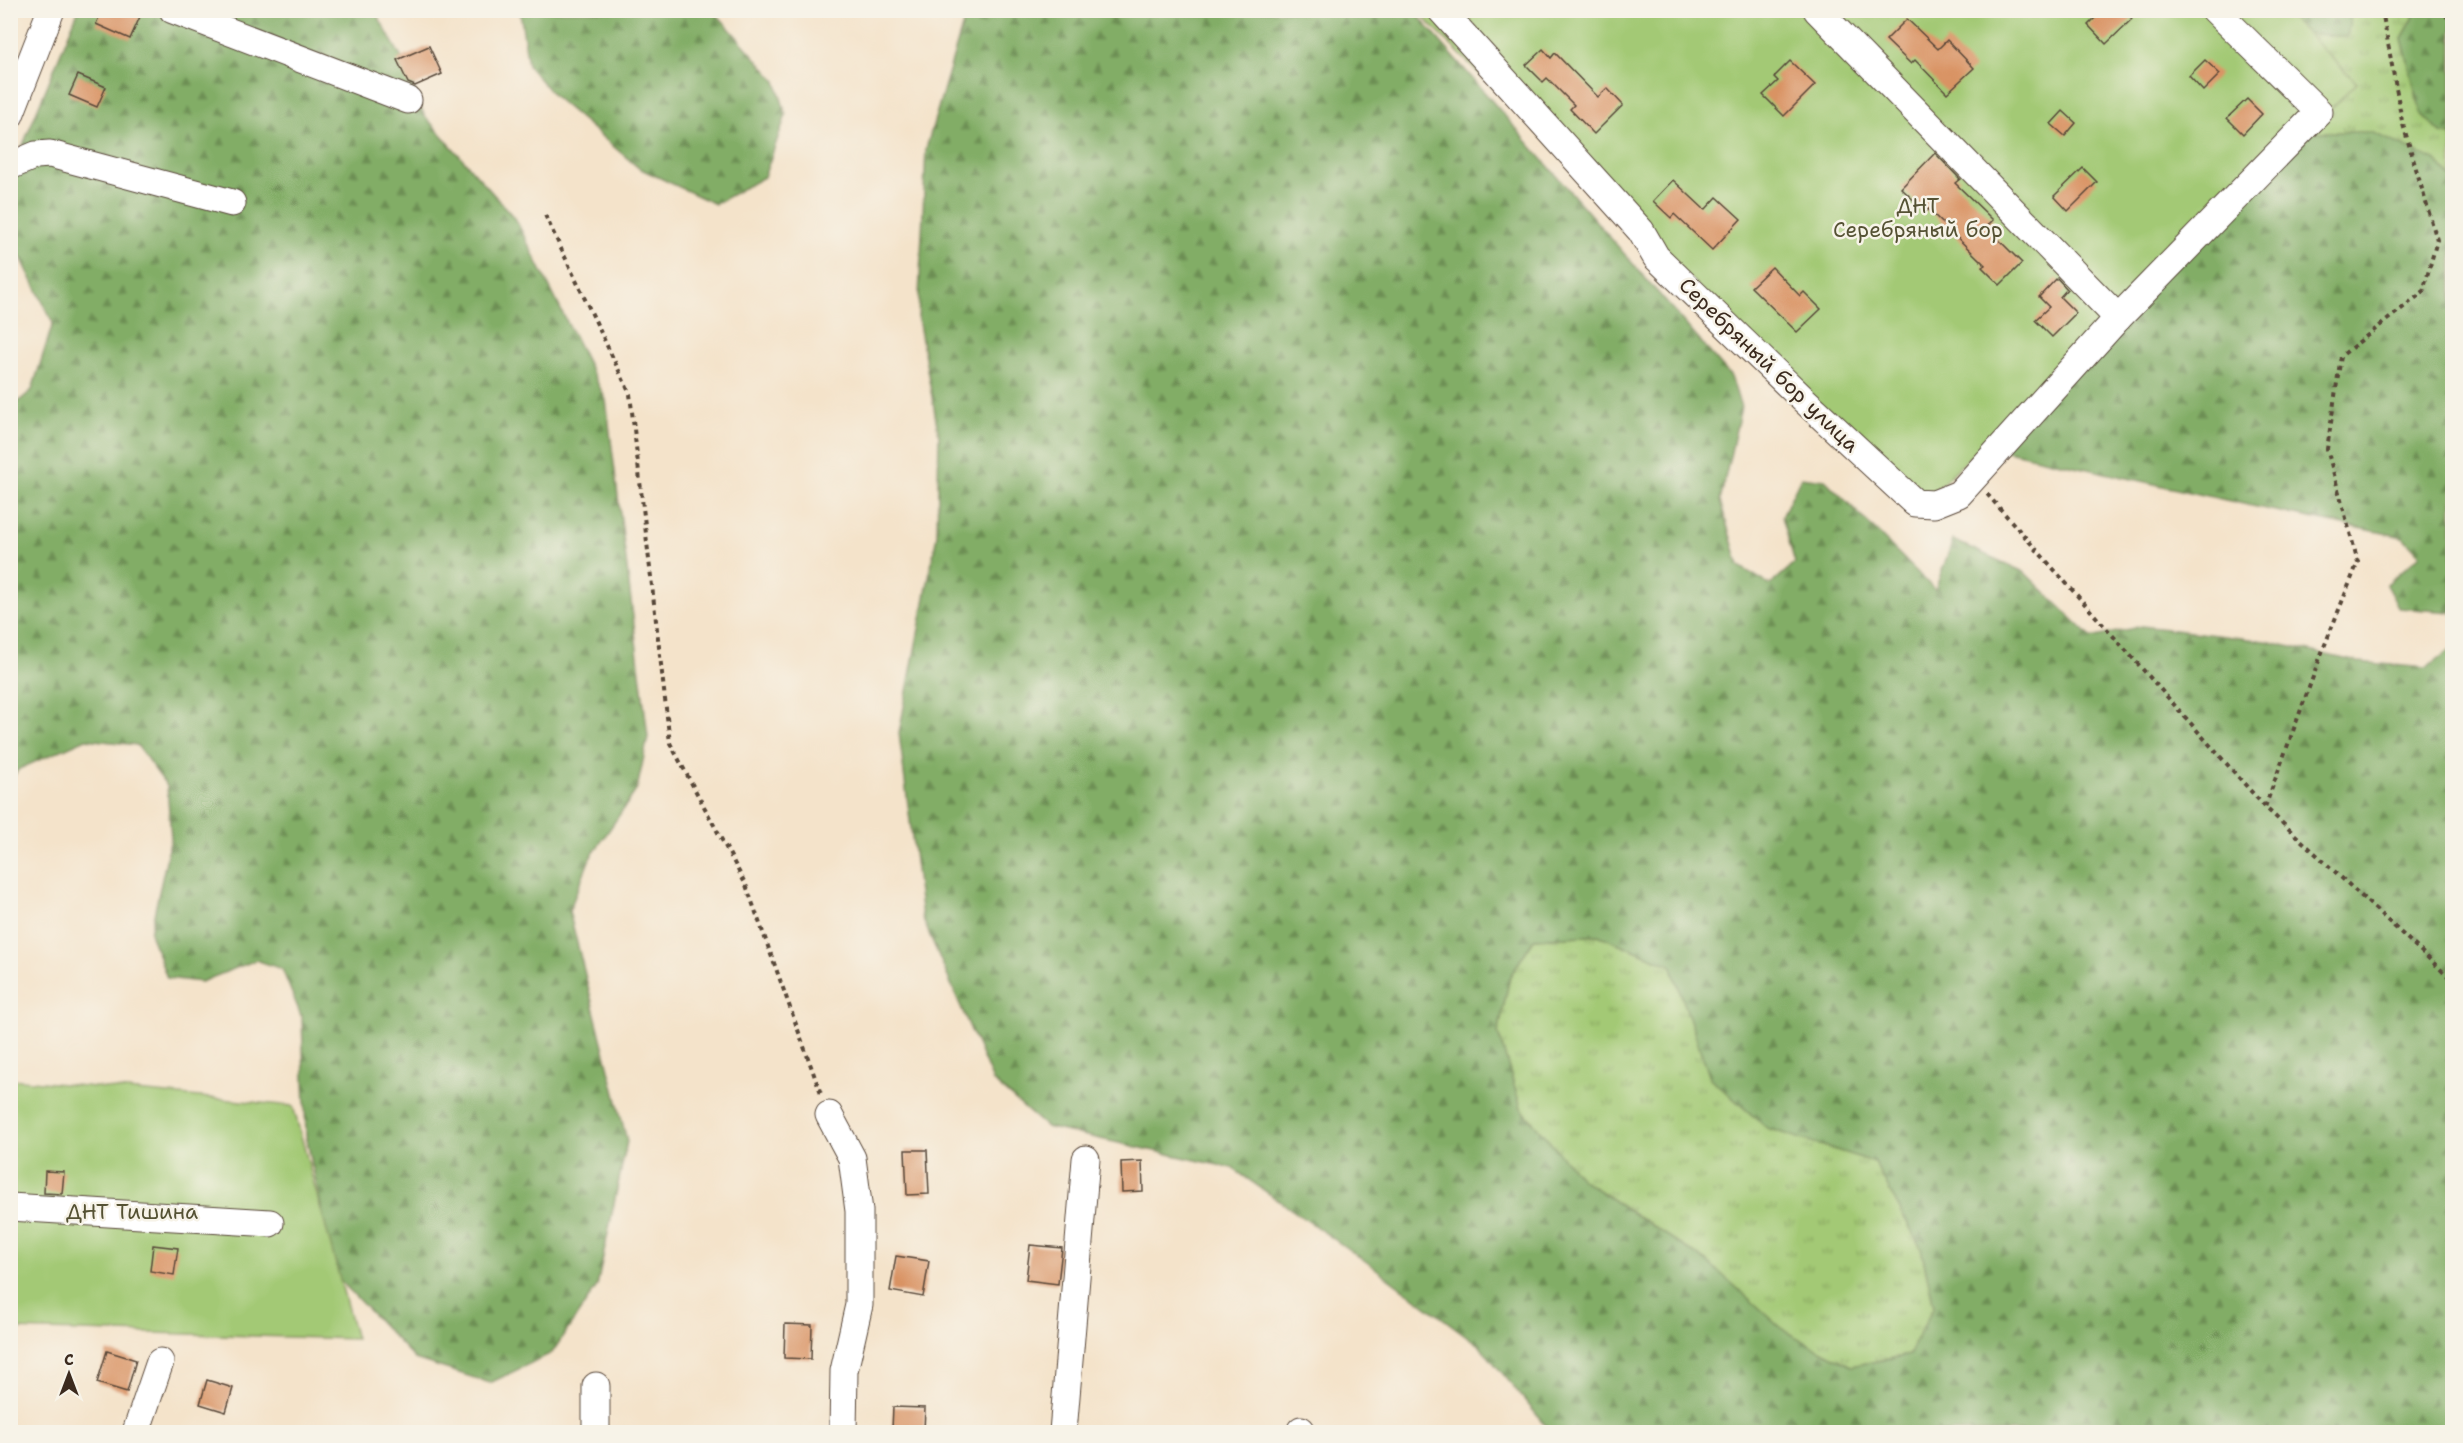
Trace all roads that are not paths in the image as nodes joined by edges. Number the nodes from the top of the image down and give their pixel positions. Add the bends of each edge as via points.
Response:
1 (51, 10) edge
2 (173, 10) edge
3 (1440, 10) edge
4 (1817, 10) edge
5 (2215, 10) edge
6 (408, 100) dead end
7 (10, 115) edge
8 (10, 166) edge
9 (232, 203) dead end
10 (2118, 318) junction
11 (829, 1115) road end
12 (1086, 1159) dead end
13 (10, 1207) edge
14 (270, 1223) dead end
15 (160, 1362) dead end
16 (596, 1386) dead end
17 (136, 1432) edge
18 (596, 1432) edge
19 (843, 1432) edge
20 (1063, 1432) edge

1 - 7 street
2 - 6 street
3 - 10 street, Серебряный бор улица via 1641,231 1656,257 1915,503 1934,504 1959,494
4 - 10 street
5 - 10 street, Серебряный бор улица via 2319,112
8 - 9 street via 36,155 50,154
11 - 19 street via 852,1158 859,1211 858,1305 844,1371
12 - 20 street
13 - 14 street
15 - 17 street
16 - 18 street

